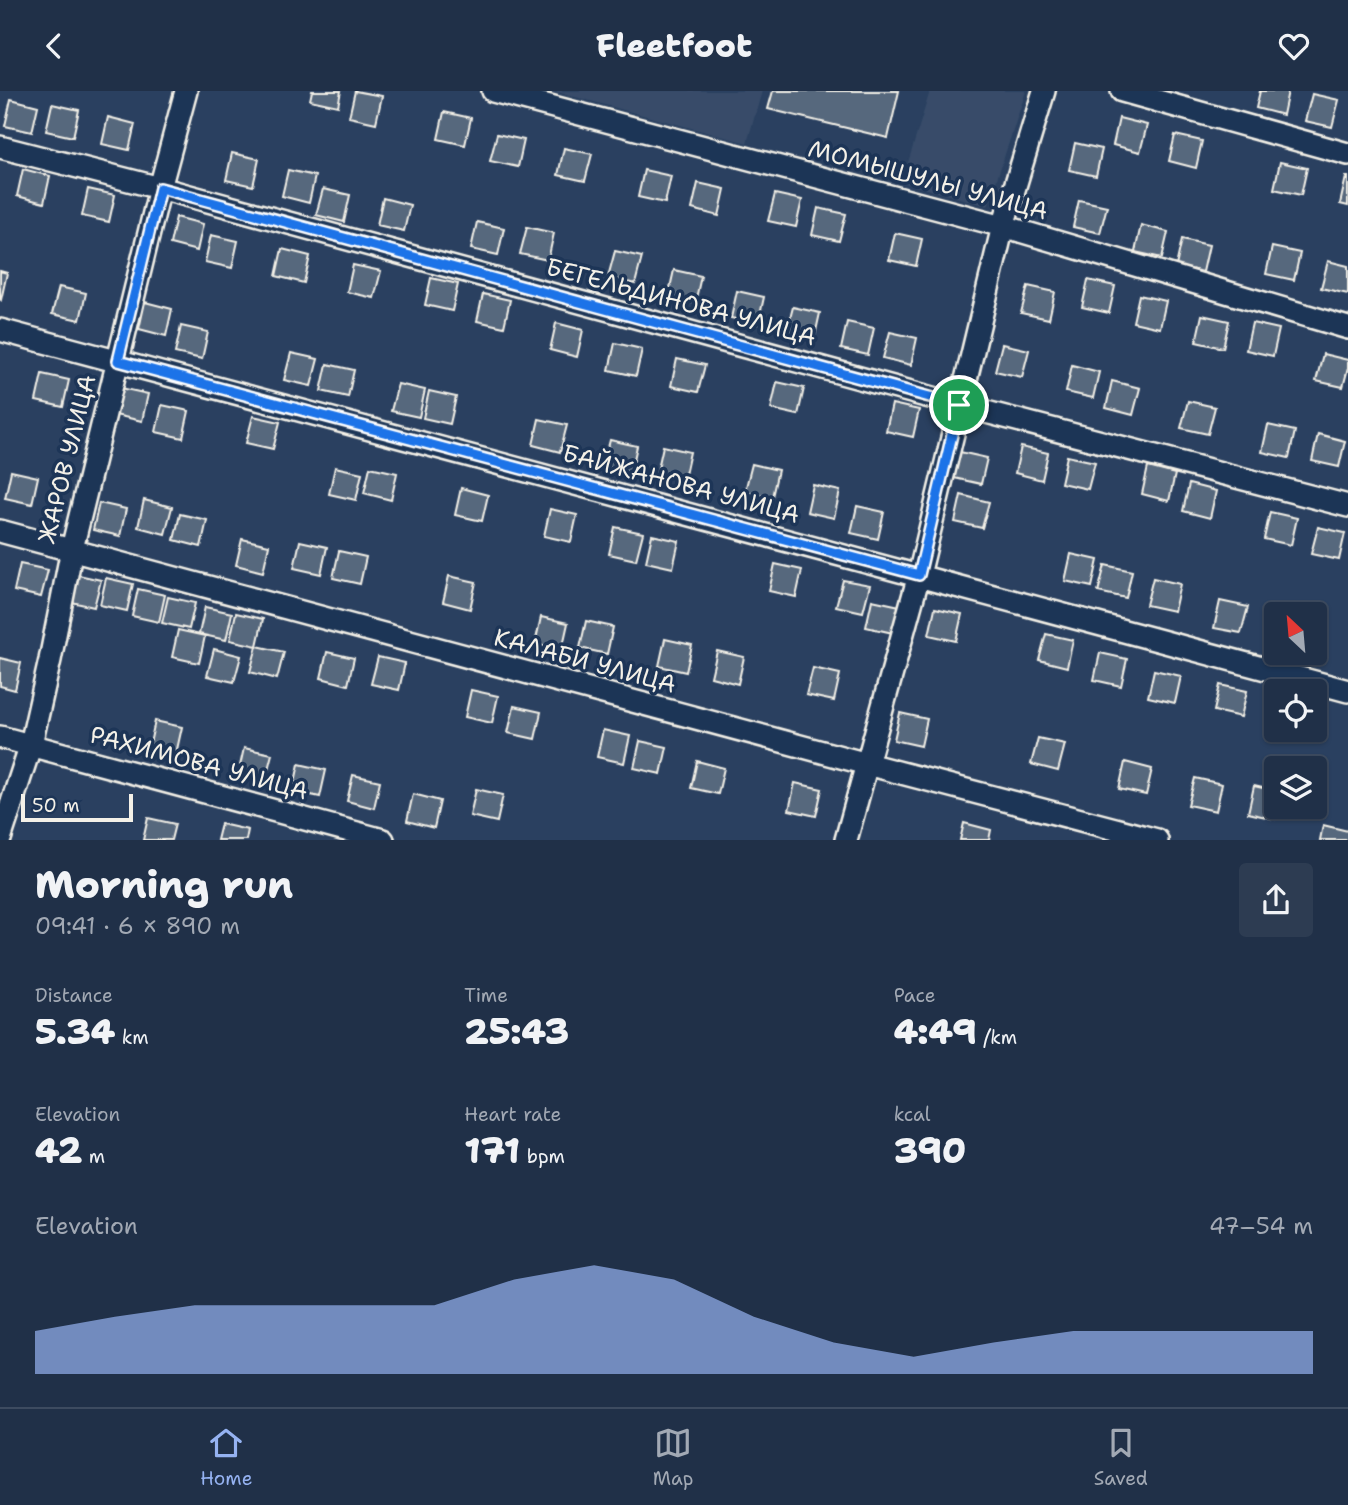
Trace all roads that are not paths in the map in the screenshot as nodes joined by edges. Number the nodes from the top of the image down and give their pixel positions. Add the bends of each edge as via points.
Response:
1 (186, 91) edge
2 (493, 91) edge
3 (1044, 91) edge
4 (1122, 91) edge
5 (0, 147) edge
6 (1348, 153) edge
7 (160, 188) junction
8 (1003, 226) junction
9 (1348, 328) edge
10 (0, 330) edge
11 (118, 361) junction
12 (959, 405) junction
13 (1348, 506) edge
14 (0, 531) edge
15 (72, 549) junction
16 (919, 575) junction
17 (1348, 691) edge
18 (0, 737) edge
19 (31, 744) junction
20 (867, 764) junction
21 (0, 839) edge
22 (383, 840) edge
23 (846, 840) edge
24 (1157, 840) edge

1 - 7 street, ЖАРОВ УЛИЦА
2 - 8 street, МОМЫШУЛЫ УЛИЦА
3 - 8 street
4 - 6 street
5 - 7 street, БЕГЕЛЬДИНОВА УЛИЦА
7 - 11 street, ЖАРОВ УЛИЦА
7 - 12 street, БЕГЕЛЬДИНОВА УЛИЦА
8 - 9 street, МОМЫШУЛЫ УЛИЦА
8 - 12 street
10 - 11 street, БАЙЖАНОВА УЛИЦА
11 - 15 street, ЖАРОВ УЛИЦА
11 - 16 street, БАЙЖАНОВА УЛИЦА
12 - 13 street, БЕГЕЛЬДИНОВА УЛИЦА
12 - 16 street
14 - 15 street, КАЛАБИ УЛИЦА
15 - 19 street, ЖАРОВ УЛИЦА
15 - 20 street, КАЛАБИ УЛИЦА
16 - 17 street, БАЙЖАНОВА УЛИЦА
16 - 20 street
18 - 19 street, РАХИМОВА УЛИЦА
19 - 21 street, ЖАРОВ УЛИЦА
19 - 22 street, РАХИМОВА УЛИЦА
20 - 23 street
20 - 24 street, КАЛАБИ УЛИЦА

